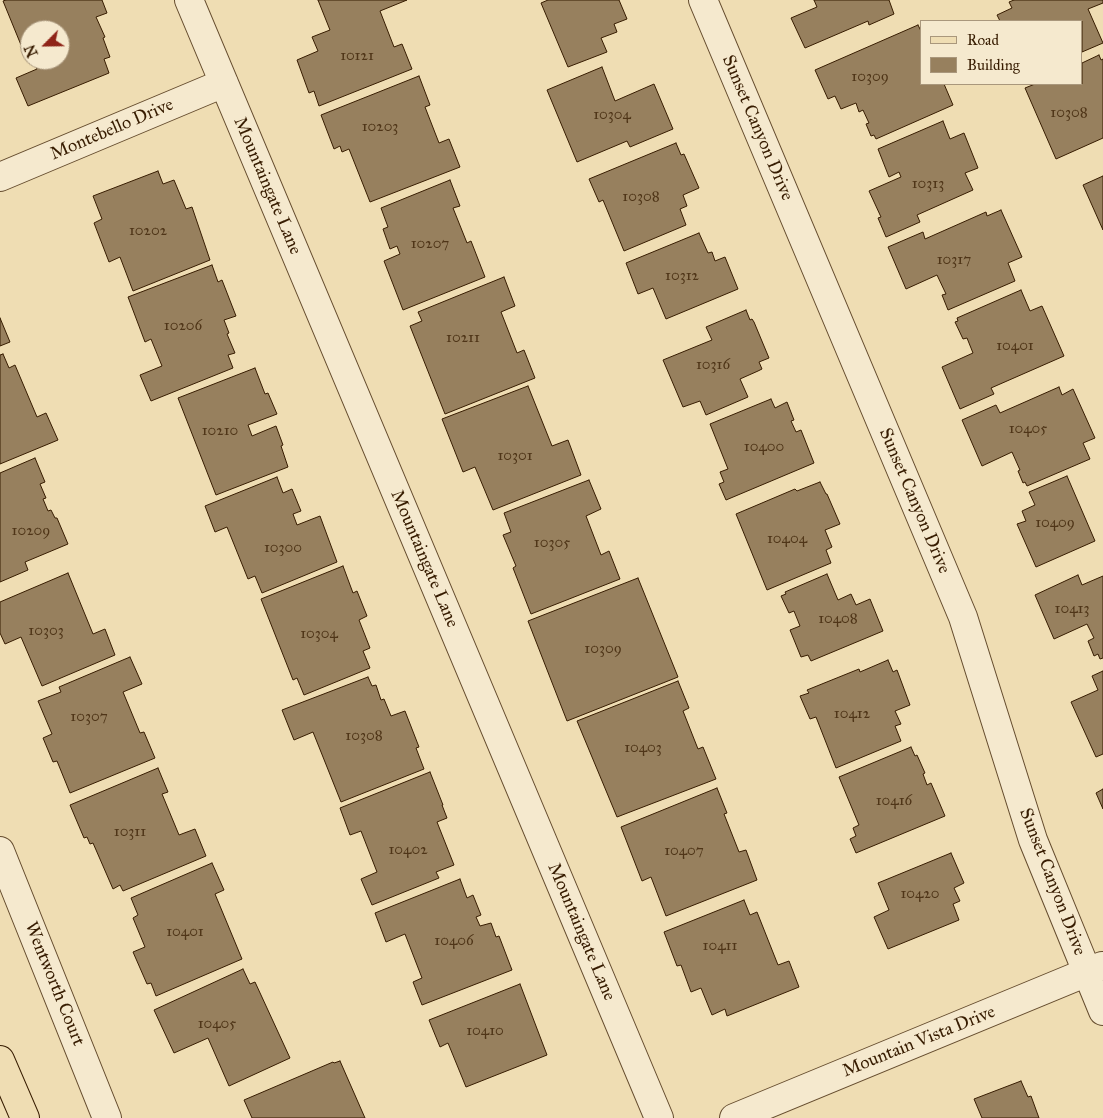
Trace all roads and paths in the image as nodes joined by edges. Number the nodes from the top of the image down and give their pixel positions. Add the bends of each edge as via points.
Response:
1 (189, 0) edge
2 (703, 0) edge
3 (224, 83) junction
4 (0, 177) edge
5 (0, 851) edge
6 (1095, 969) edge
7 (1103, 1011) edge
8 (0, 1060) edge
9 (24, 1118) edge
10 (107, 1118) edge
11 (659, 1118) edge
12 (734, 1118) edge

1 - 3 street, Mountaingate Lane
2 - 6 street, Sunset Canyon Drive via 963,617 1033,840
3 - 4 street, Montebello Drive
3 - 11 street, Mountaingate Lane
5 - 10 street, Wentworth Court
6 - 7 street, Sunset Canyon Drive
6 - 12 street, Mountain Vista Drive
8 - 9 main road

